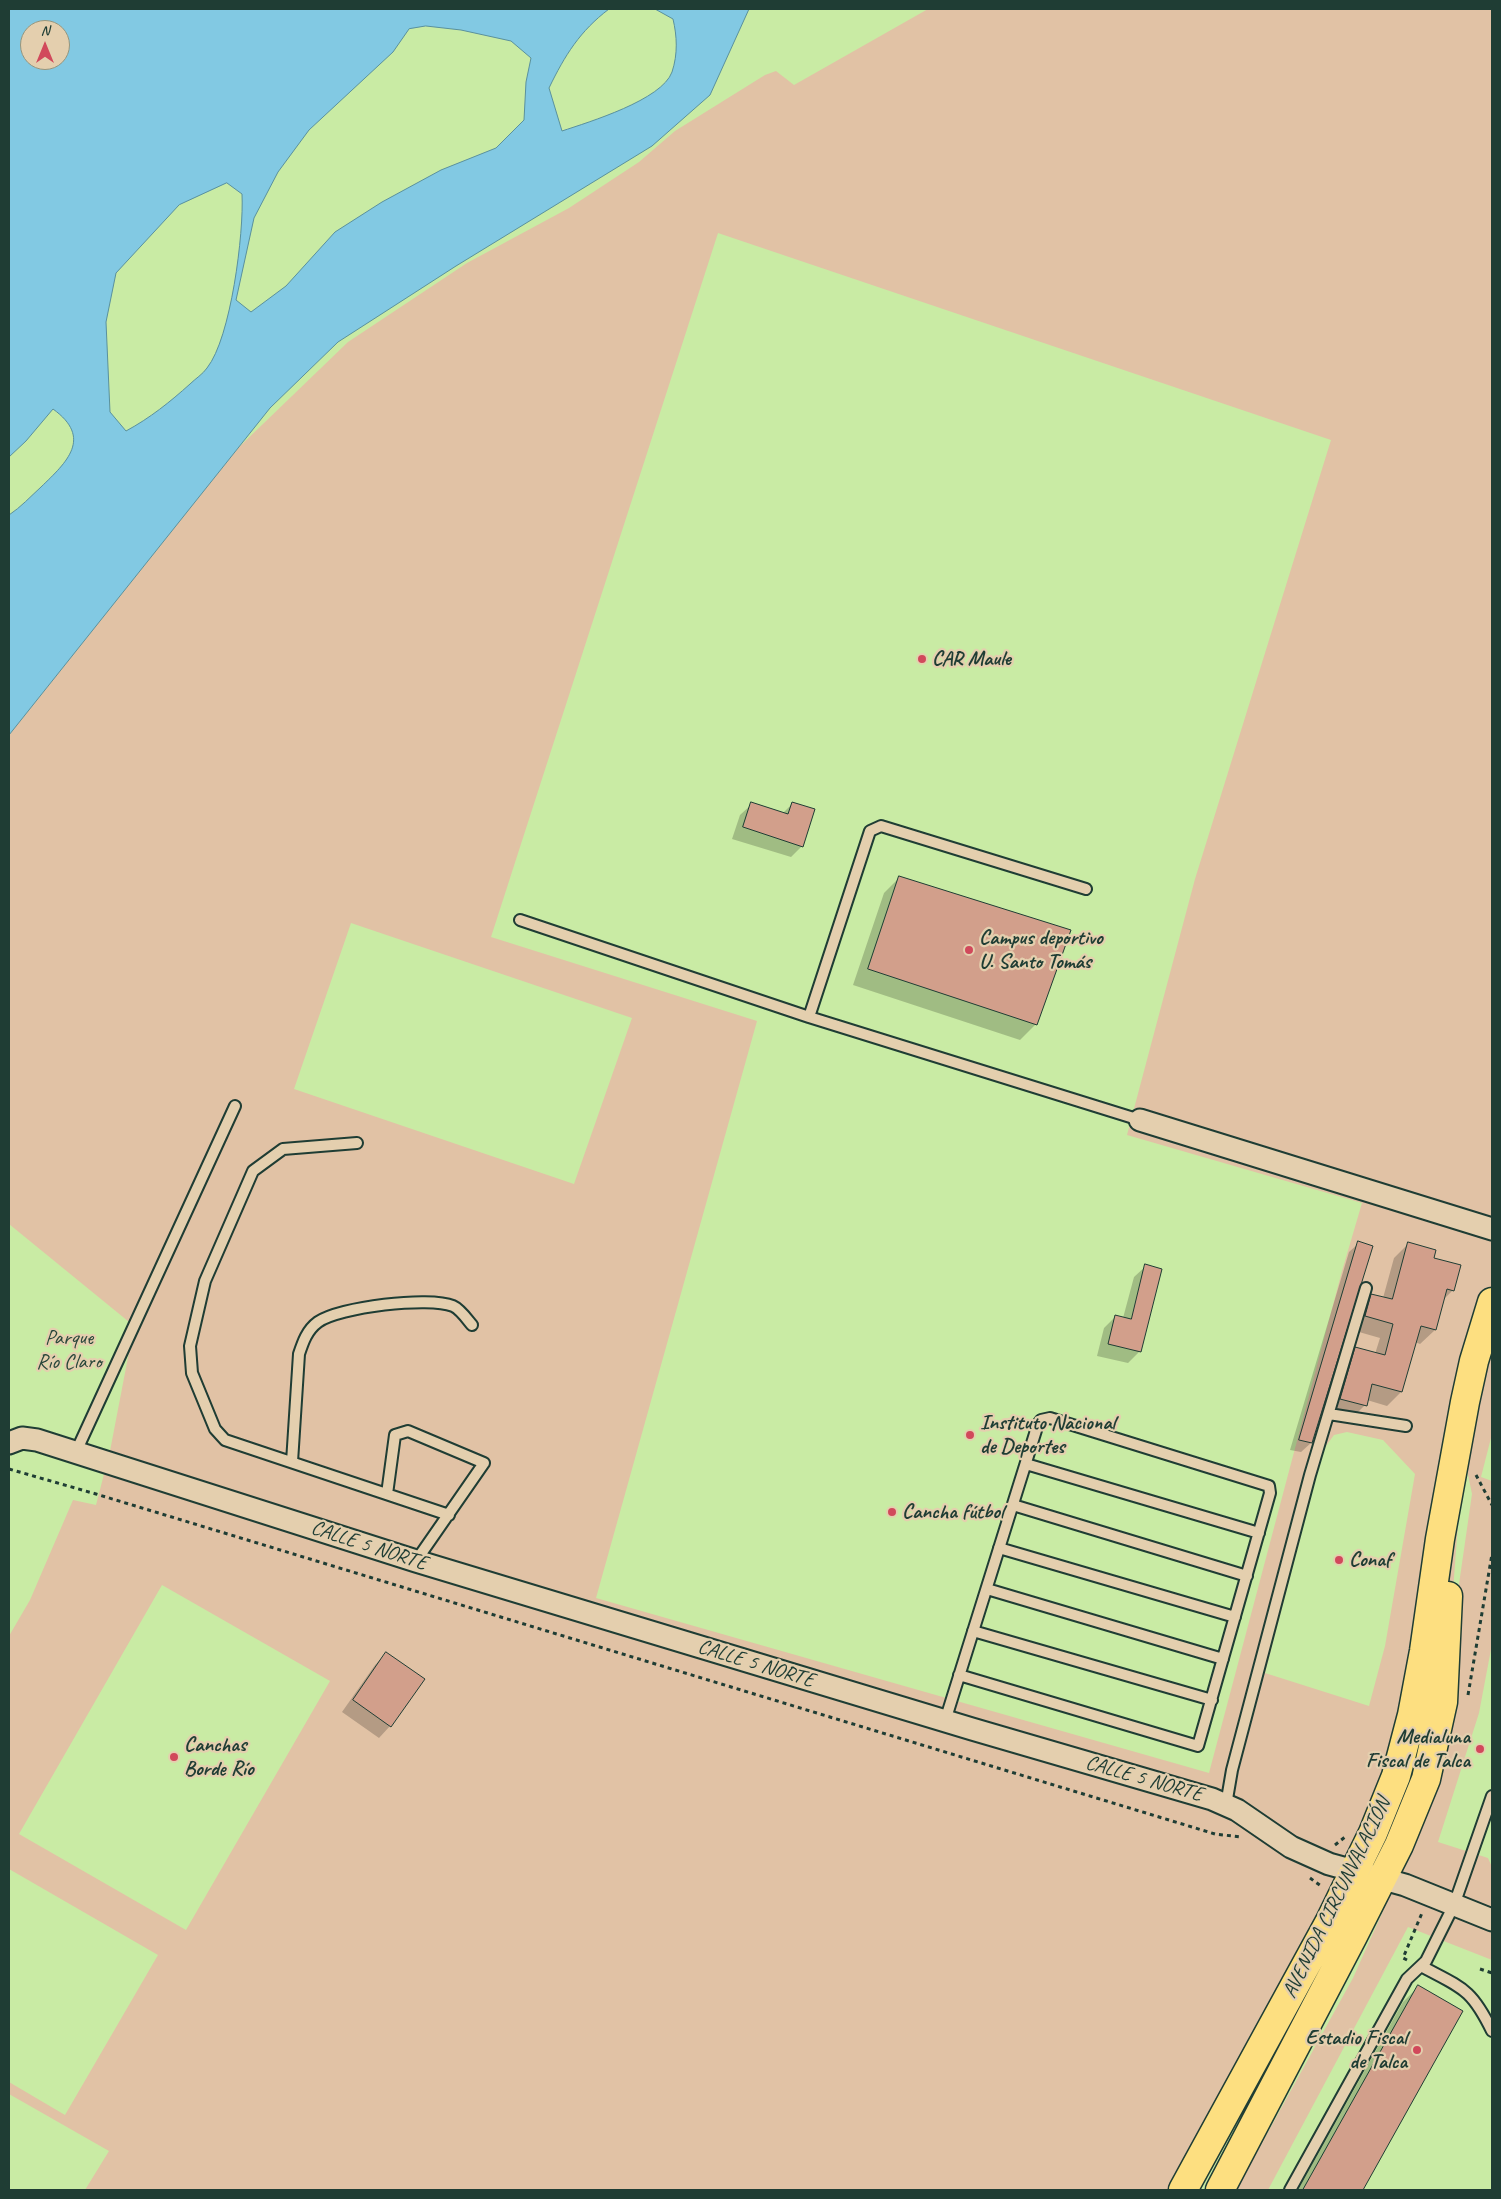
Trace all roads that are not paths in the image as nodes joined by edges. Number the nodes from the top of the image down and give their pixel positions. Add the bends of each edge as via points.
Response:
1 (1086, 889) dead end
2 (520, 920) dead end
3 (809, 1017) junction
4 (235, 1106) dead end
5 (1140, 1120) joint
6 (357, 1143) dead end
7 (1492, 1229) edge
8 (1366, 1288) dead end
9 (1492, 1302) edge
10 (472, 1325) dead end
11 (1329, 1414) junction
12 (1406, 1426) dead end
13 (9, 1443) edge
14 (75, 1454) junction
15 (292, 1462) junction
16 (1026, 1464) junction
17 (388, 1494) junction
18 (1449, 1497) junction
19 (1013, 1506) junction
20 (449, 1514) junction
21 (1259, 1533) junction
22 (999, 1548) junction
23 (416, 1561) junction
24 (1247, 1576) junction
25 (987, 1589) junction
26 (1235, 1617) junction
27 (973, 1632) junction
28 (1224, 1659) junction
29 (959, 1675) junction
30 (1212, 1700) junction
31 (945, 1721) junction
32 (1492, 1796) edge
33 (1226, 1805) junction
34 (1354, 1872) junction
35 (1381, 1880) junction
36 (1454, 1905) junction
37 (1492, 1920) edge
38 (1421, 1966) junction
39 (1492, 2031) edge
40 (1182, 2190) edge
41 (1220, 2190) edge
42 (1290, 2190) edge

1 - 3 lane via 881,826 875,827 870,831
2 - 3 lane
3 - 5 lane
4 - 14 lane
5 - 7 street
6 - 15 lane via 283,1149 253,1171 205,1281 190,1346 192,1373 214,1429 225,1440
8 - 11 lane
9 - 18 main road, AVENIDA CIRCUNVALACIÓN via 1464,1402
10 - 15 lane via 455,1307 435,1303 382,1304 336,1314 320,1321 311,1328 299,1354
11 - 12 lane
11 - 33 lane via 1244,1725
13 - 14 street, CALLE 5 NORTE via 30,1439
14 - 23 street, CALLE 5 NORTE
15 - 17 lane
16 - 19 lane
16 - 21 lane
16 - 21 lane via 1038,1424 1050,1418 1266,1484 1270,1493
17 - 20 lane
17 - 20 lane via 395,1435 408,1431 484,1463
18 - 34 main road, AVENIDA CIRCUNVALACIÓN via 1424,1651 1403,1753
18 - 35 main road, AVENIDA CIRCUNVALACIÓN via 1445,1686 1440,1720 1426,1779
19 - 22 lane
19 - 24 lane
20 - 23 lane
21 - 24 lane
22 - 25 lane
22 - 26 lane
23 - 31 street, CALLE 5 NORTE
24 - 26 lane
25 - 27 lane
25 - 28 lane
26 - 28 lane
27 - 29 lane
27 - 30 lane
28 - 30 lane
29 - 30 lane via 1196,1747
29 - 31 lane
31 - 33 street, CALLE 5 NORTE
32 - 36 lane
33 - 34 street, CALLE 5 NORTE via 1291,1847
34 - 35 street, CALLE 5 NORTE
34 - 40 main road, AVENIDA CIRCUNVALACIÓN
35 - 36 street, CALLE 5 NORTE via 1405,1885
35 - 41 main road, AVENIDA CIRCUNVALACIÓN
36 - 37 street, CALLE 5 NORTE
36 - 38 lane
38 - 39 lane via 1468,1992 1479,2005
38 - 42 lane via 1407,1979

